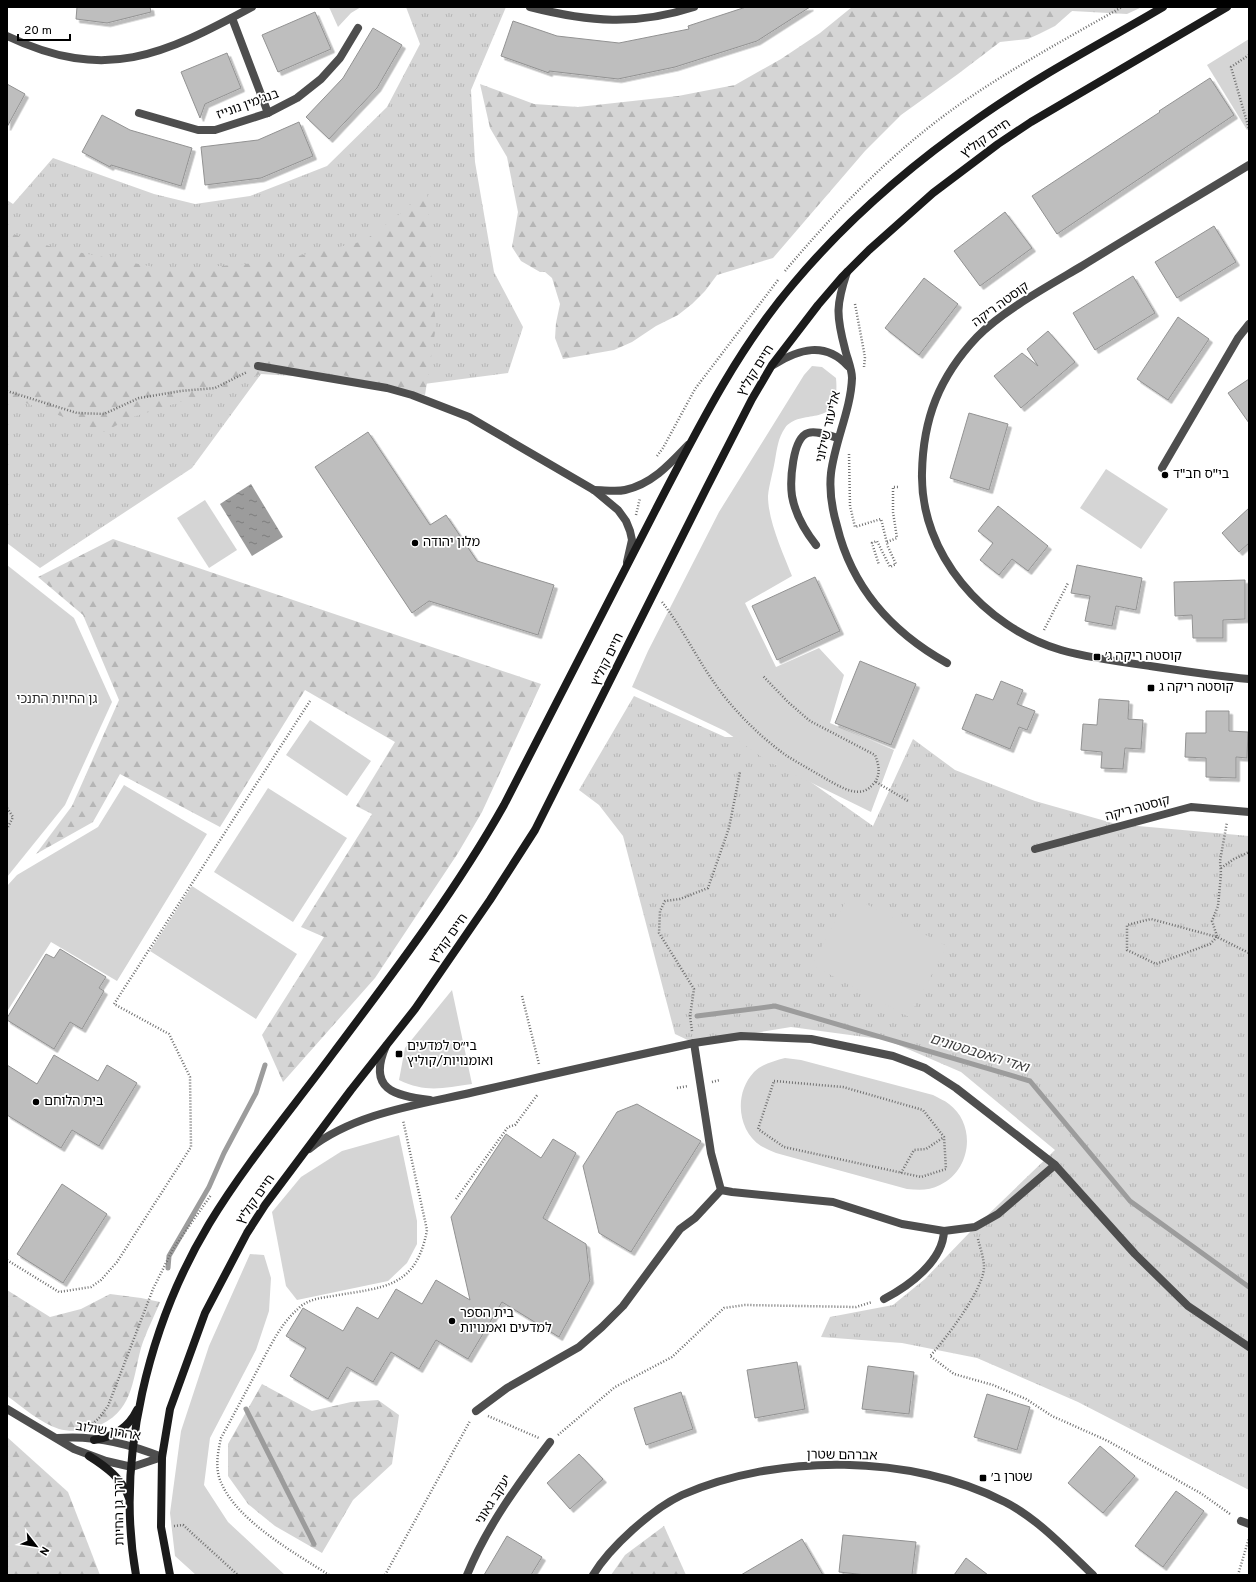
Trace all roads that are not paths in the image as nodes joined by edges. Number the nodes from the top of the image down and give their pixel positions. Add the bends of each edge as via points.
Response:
1 (252, 7) edge
2 (530, 7) edge
3 (566, 7) edge
4 (694, 7) edge
5 (1163, 7) edge
6 (1227, 7) edge
7 (567, 16) junction
8 (232, 18) junction
9 (358, 28) dead end
10 (7, 36) edge
11 (139, 113) dead end
12 (268, 113) junction
13 (1249, 165) edge
14 (847, 272) junction
15 (1249, 324) edge
16 (772, 365) junction
17 (258, 366) road end
18 (850, 368) junction
19 (838, 438) junction
20 (692, 441) junction
21 (1162, 468) dead end
22 (594, 490) junction
23 (816, 545) dead end
24 (624, 572) junction
25 (947, 663) dead end
26 (1249, 679) edge
27 (1249, 812) edge
28 (1035, 849) dead end
29 (389, 1041) junction
30 (694, 1042) junction
31 (437, 1101) junction
32 (307, 1150) junction
33 (1055, 1165) junction
34 (721, 1190) junction
35 (944, 1231) junction
36 (884, 1299) road end
37 (1249, 1347) edge
38 (140, 1400) junction
39 (7, 1409) edge
40 (476, 1411) road end
41 (58, 1438) junction
42 (94, 1440) junction
43 (550, 1442) road end
44 (133, 1446) junction
45 (89, 1456) junction
46 (162, 1457) junction
47 (132, 1466) junction
48 (130, 1505) junction
49 (136, 1575) edge
50 (170, 1575) edge
51 (467, 1575) edge
52 (593, 1575) edge
53 (1093, 1575) edge

1 - 8 street
2 - 7 street
3 - 7 street
4 - 7 street via 652,18 626,21
5 - 20 main road, חיים קוליץ via 980,117 913,168 847,227 793,284 745,348
6 - 14 main road, חיים קוליץ via 998,144 933,192
8 - 10 street via 169,48 139,57 111,61 82,60 49,53
8 - 12 street
9 - 12 street, בנג'מין נונייז via 340,58 321,79 297,98
11 - 12 street, בנג'מין נונייז via 198,130 215,130
13 - 26 street, קוסטה ריקה via 1048,286 979,335 952,367 928,420 923,446 922,486 927,518 941,553 955,576 988,611 1011,626 1060,650 1116,662
14 - 16 main road, חיים קוליץ via 818,304
14 - 18 street, אליעזר שילוני via 839,298 838,318
15 - 21 street via 1238,338
16 - 18 street via 787,356 816,349 839,356
16 - 29 main road, חיים קוליץ via 714,473 535,830 464,939
17 - 22 street via 388,388 425,400 469,417
18 - 19 street, אליעזר שילוני via 850,390
19 - 23 street via 814,432 807,433 796,446 792,496 805,530
19 - 25 street, אליעזר שילוני via 831,475 832,506 847,561 878,609 925,651
20 - 22 street via 665,469 639,485 624,490
20 - 24 main road, חיים קוליץ
22 - 24 street via 618,510 630,529 632,540
24 - 38 main road, חיים קוליץ via 504,805 461,878 383,987 260,1150 209,1224 186,1267 167,1311 150,1357
27 - 28 street, קוסטה ריקה via 1191,807
29 - 31 street via 381,1061 381,1079 385,1087 400,1095
29 - 32 main road, חיים קוליץ
30 - 31 street
30 - 33 street via 741,1036 811,1039 893,1056 925,1068 956,1088
30 - 34 street via 711,1153
31 - 32 street via 348,1125
32 - 46 main road, חיים קוליץ via 247,1233 205,1313 170,1409
33 - 35 street via 1004,1210 975,1227
33 - 37 street via 1135,1254 1188,1306
34 - 35 street via 833,1202 902,1224
34 - 40 street via 695,1218 680,1229 623,1306 602,1327 579,1347 508,1388
35 - 36 street via 943,1239 932,1260 916,1278
38 - 42 main road via 134,1415 124,1428 110,1437
38 - 44 main road, חיים קוליץ
39 - 41 street, אהרון שולוב
41 - 42 street, אהרון שולוב
41 - 45 street, אהרון שולוב
42 - 44 street, אהרון שולוב
43 - 51 street, יעקב גאוני via 514,1489 486,1534
44 - 46 street, אהרון שולוב
44 - 47 main road, דרך גן החיות
45 - 47 street, אהרון שולוב
45 - 48 main road via 116,1477 126,1490
46 - 47 street, אהרון שולוב
46 - 50 main road via 161,1527
47 - 48 main road, דרך גן החיות
48 - 49 main road, דרך גן החיות
52 - 53 street, אברהם שטרן via 602,1560 621,1540 680,1496 738,1477 778,1469 861,1466 941,1477 965,1484 1006,1502 1026,1514

